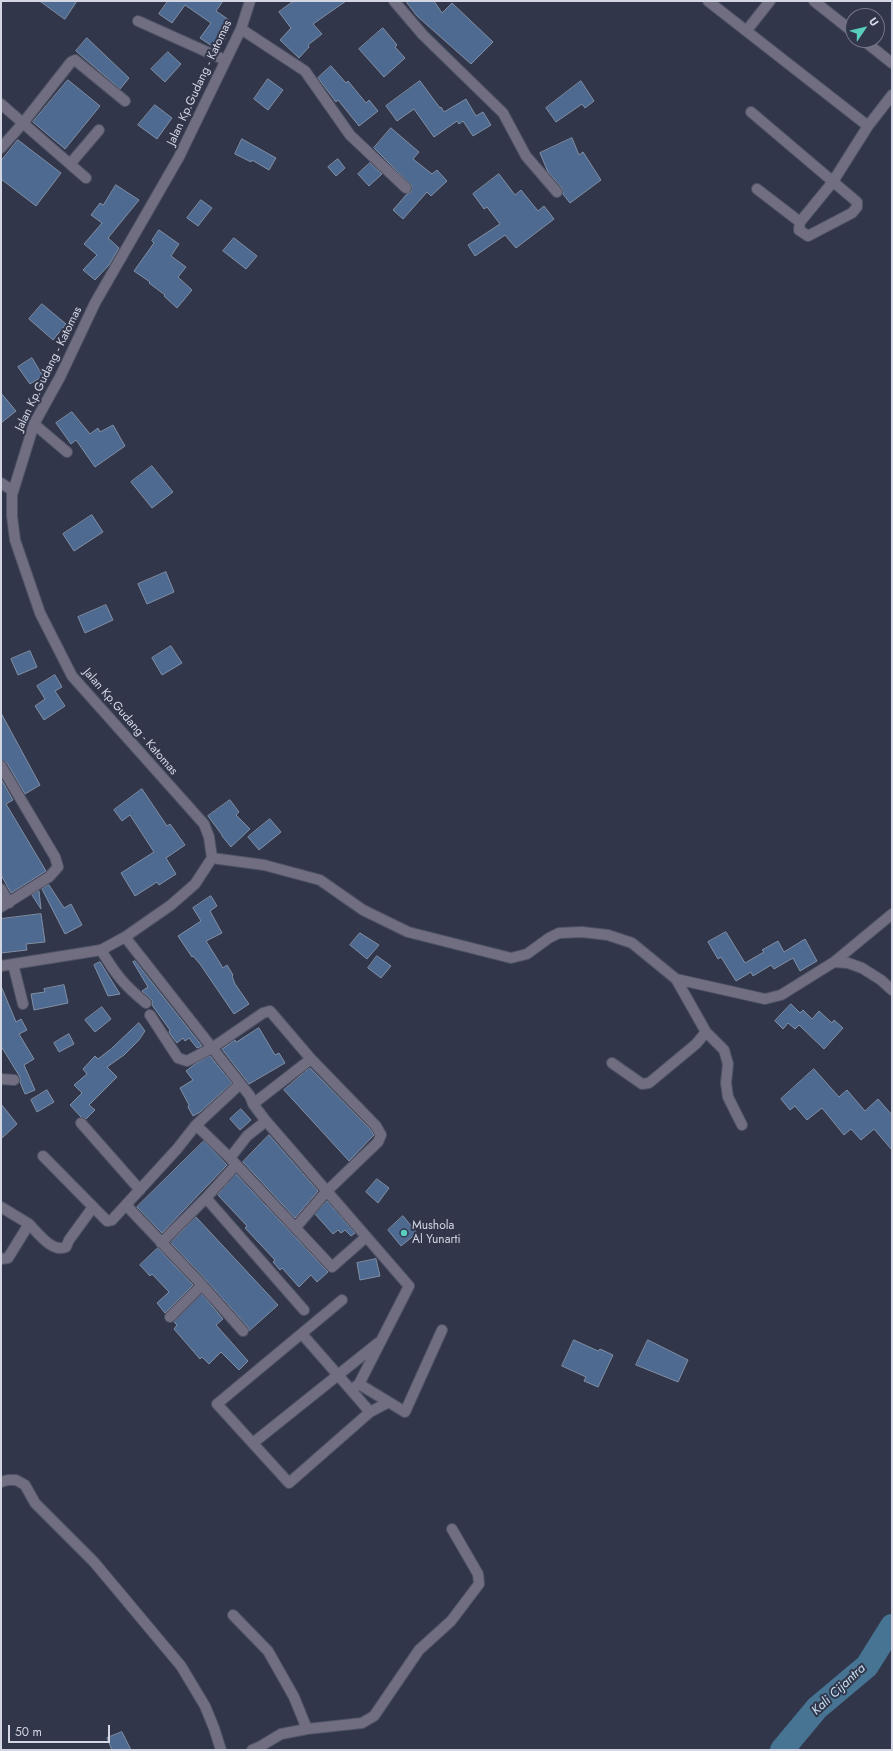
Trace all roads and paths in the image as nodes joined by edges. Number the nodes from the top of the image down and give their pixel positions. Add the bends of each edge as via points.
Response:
1 (250, 1) edge
2 (394, 1) edge
3 (708, 1) edge
4 (770, 1) edge
5 (814, 1) edge
6 (138, 21) dead end
7 (845, 26) edge
8 (241, 29) junction
9 (747, 30) junction
10 (873, 48) edge
11 (225, 60) junction
12 (892, 63) edge
13 (892, 95) edge
14 (125, 101) dead end
15 (1, 104) edge
16 (751, 112) dead end
17 (23, 123) junction
18 (868, 126) junction
19 (99, 130) dead end
20 (1, 148) edge
21 (70, 164) junction
22 (86, 178) dead end
23 (832, 183) junction
24 (406, 188) dead end
25 (756, 189) dead end
26 (557, 192) dead end
27 (800, 222) junction
28 (34, 424) junction
29 (68, 452) dead end
30 (1, 483) edge
31 (14, 491) junction
32 (1, 767) edge
33 (212, 858) junction
34 (1, 889) edge
35 (5, 905) edge
36 (892, 914) edge
37 (125, 937) junction
38 (101, 950) junction
39 (834, 962) junction
40 (13, 964) junction
41 (1, 966) edge
42 (676, 979) junction
43 (892, 990) edge
44 (146, 1003) dead end
45 (23, 1004) dead end
46 (150, 1016) dead end
47 (706, 1032) junction
48 (212, 1048) junction
49 (312, 1059) junction
50 (612, 1063) dead end
51 (1, 1079) edge
52 (14, 1080) dead end
53 (240, 1084) junction
54 (254, 1104) junction
55 (266, 1121) junction
56 (81, 1123) dead end
57 (196, 1125) junction
58 (742, 1125) dead end
59 (43, 1156) dead end
60 (233, 1161) junction
61 (140, 1190) junction
62 (326, 1192) junction
63 (206, 1198) junction
64 (126, 1205) junction
65 (1, 1207) edge
66 (93, 1207) junction
67 (29, 1224) junction
68 (296, 1227) junction
69 (366, 1237) junction
70 (161, 1243) junction
71 (1, 1259) edge
72 (202, 1285) junction
73 (342, 1300) dead end
74 (304, 1310) dead end
75 (170, 1317) dead end
76 (442, 1330) dead end
77 (243, 1331) dead end
78 (302, 1334) junction
79 (381, 1341) junction
80 (339, 1376) junction
81 (355, 1387) junction
82 (389, 1402) junction
83 (370, 1412) junction
84 (253, 1443) junction
85 (1, 1482) edge
86 (452, 1529) dead end
87 (233, 1615) dead end
88 (307, 1729) junction
89 (221, 1750) edge
90 (252, 1750) edge

1 - 8 street, Jalan Kp.Gudang - Katomas
2 - 26 street via 423,36 503,113 526,156
3 - 9 street
4 - 9 street
5 - 7 street
6 - 11 street
8 - 11 street, Jalan Kp.Gudang - Katomas
8 - 24 street via 305,71 350,135
9 - 18 street
10 - 12 street
11 - 28 street, Jalan Kp.Gudang - Katomas via 180,156 95,303 60,377
13 - 18 street
14 - 17 street via 75,60
15 - 17 street
16 - 23 street
17 - 20 street
17 - 21 street
18 - 23 street
19 - 21 street
21 - 22 street
23 - 27 street
23 - 27 street via 857,202 852,213 808,236 800,230
25 - 27 street
28 - 29 street
28 - 31 street, Jalan Kp.Gudang - Katomas
30 - 31 street
31 - 33 street, Jalan Kp.Gudang - Katomas via 12,516 15,540 40,613 72,676 204,824 210,837
32 - 35 street via 58,863 58,867 49,877
33 - 37 street via 195,884 171,905
33 - 42 street via 264,865 320,880 362,910 408,932 511,958 527,954 559,933 608,935 632,943
34 - 35 street
36 - 39 street
37 - 38 street
37 - 48 street
38 - 40 street
38 - 44 street via 116,975
39 - 42 street via 781,995 765,999
39 - 43 street via 862,968
40 - 41 street
40 - 45 street
42 - 47 street
46 - 48 street via 178,1058 187,1061
47 - 50 street via 696,1044 649,1083 642,1084
47 - 58 street via 724,1050 728,1064 728,1097
48 - 49 street via 270,1010
48 - 53 street
49 - 54 street
49 - 62 street via 376,1126 381,1135 378,1142
51 - 52 street
53 - 54 street
53 - 57 street
54 - 55 street
55 - 60 street via 247,1136
55 - 62 street
56 - 61 street
57 - 60 street
57 - 61 street
59 - 66 street
60 - 63 street
60 - 68 street
61 - 64 street
62 - 68 street
62 - 69 street
63 - 70 street
63 - 74 street
64 - 66 street via 112,1220 107,1221
64 - 70 street
65 - 67 street
66 - 67 street via 66,1247 61,1249 54,1248
67 - 71 street via 8,1258
68 - 69 street via 332,1267
69 - 79 street via 409,1286
70 - 72 street
72 - 75 street
72 - 77 street
73 - 78 street
76 - 82 street via 405,1412
78 - 80 street
78 - 84 street via 217,1404
79 - 80 street
79 - 81 street
80 - 81 street
80 - 84 street
81 - 82 street
81 - 83 street
82 - 83 street
83 - 84 street via 290,1483
85 - 89 street via 16,1480 25,1485 35,1503 94,1562 181,1666 205,1706
86 - 88 street via 478,1574 479,1584 476,1590 451,1621 419,1650 374,1716 362,1723
87 - 88 street via 268,1651 294,1697
88 - 90 street via 281,1734

